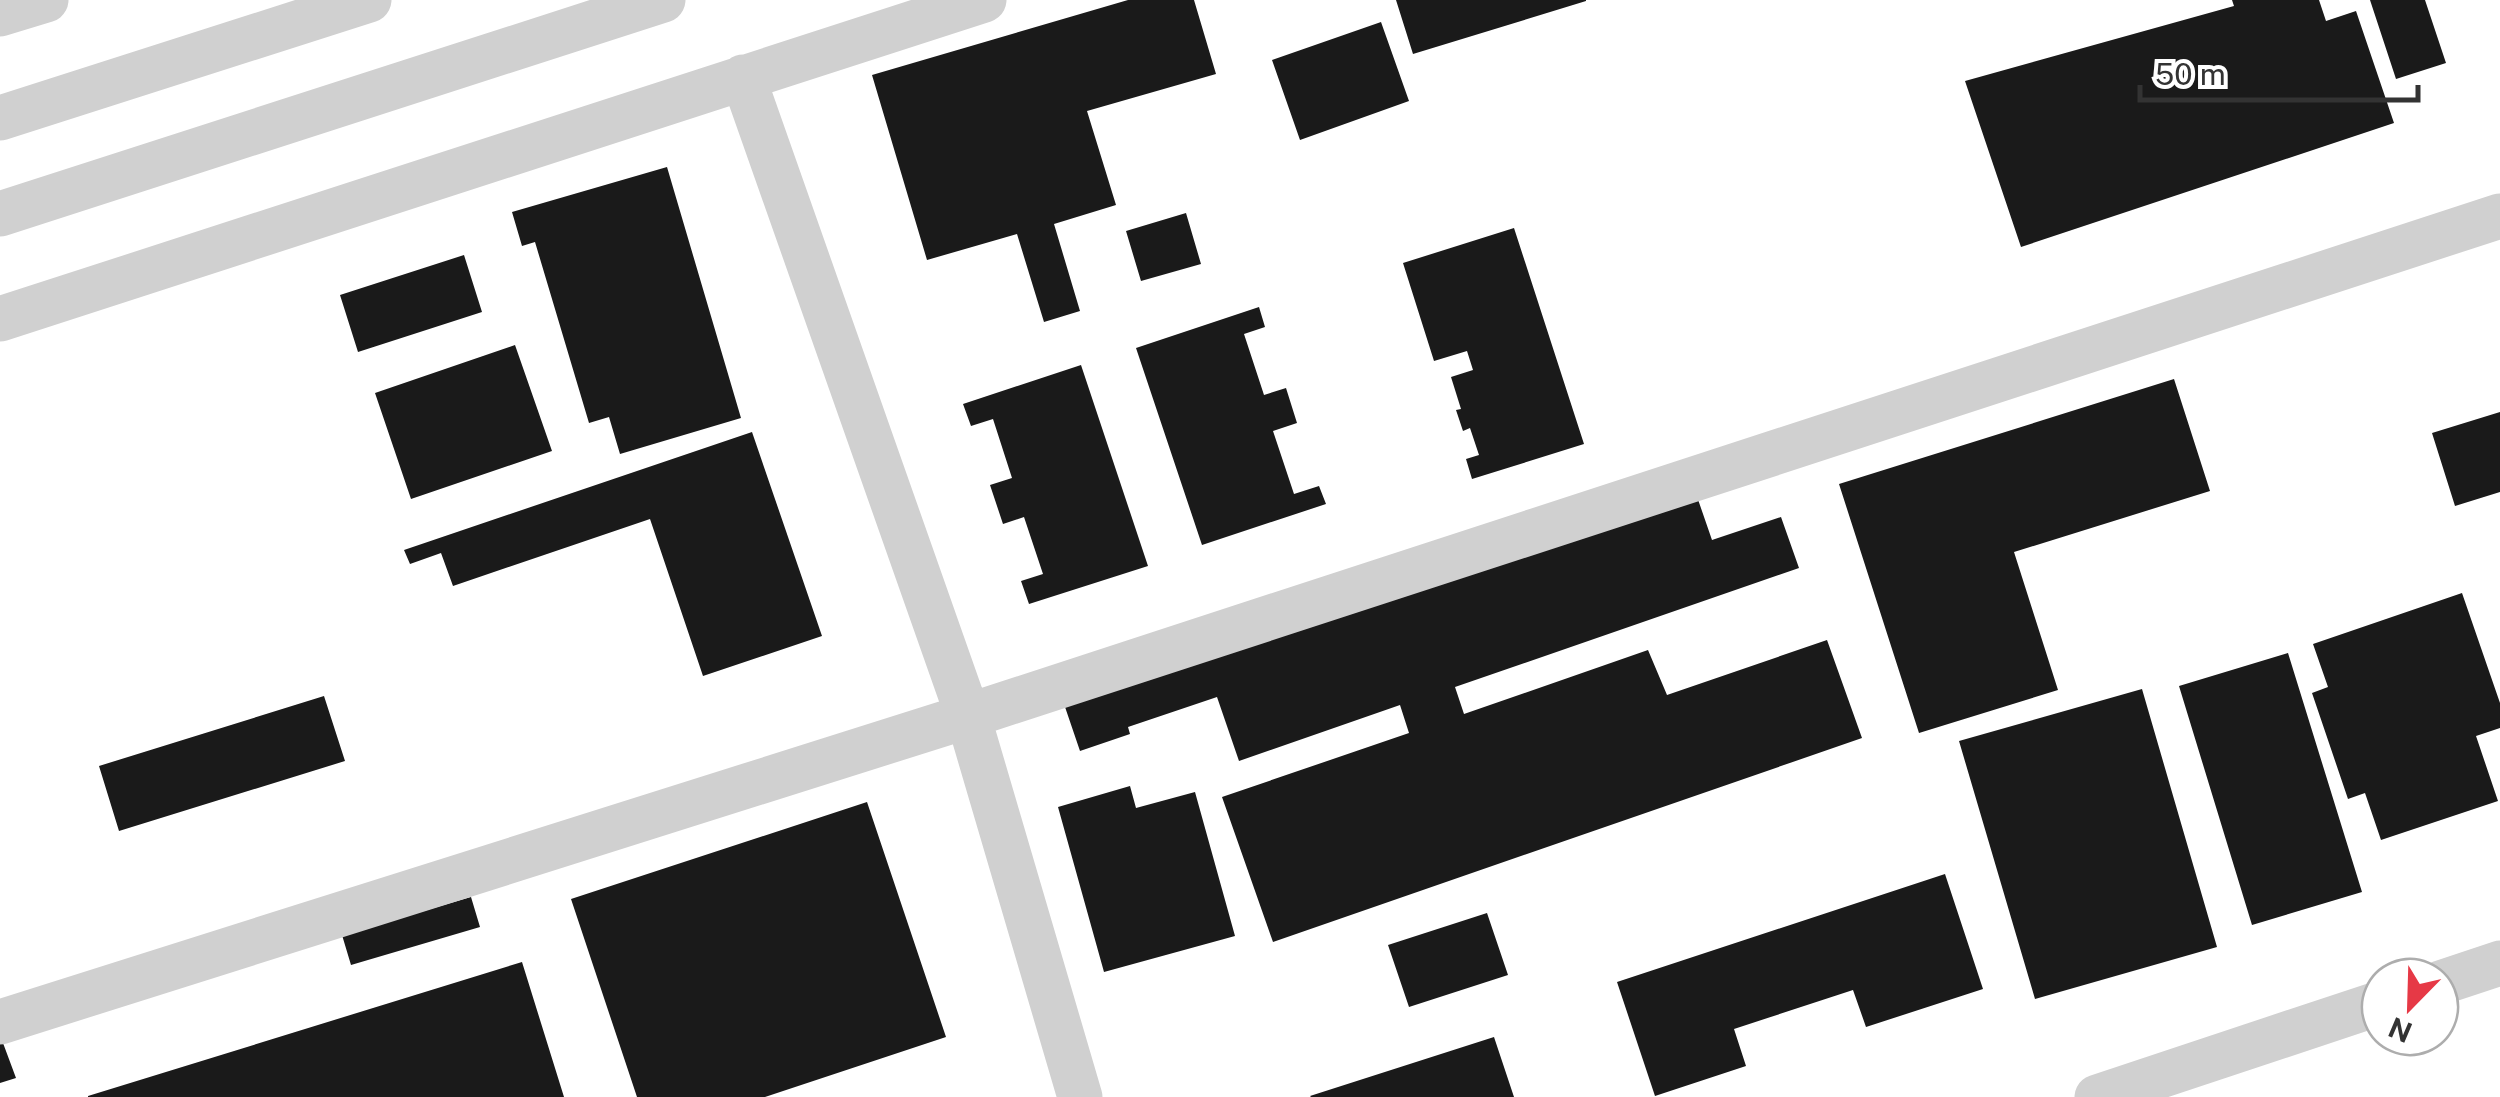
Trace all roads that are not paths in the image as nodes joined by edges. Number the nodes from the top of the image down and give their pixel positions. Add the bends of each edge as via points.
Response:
1 (46, 0) edge
2 (369, 0) edge
3 (663, 0) edge
4 (984, 0) edge
5 (0, 14) edge
6 (744, 77) junction
7 (0, 118) edge
8 (0, 214) edge
9 (2500, 216) edge
10 (0, 319) edge
11 (968, 716) junction
12 (2500, 964) edge
13 (2460, 977) edge
14 (2360, 1010) edge
15 (0, 1022) edge
16 (1080, 1097) edge
17 (2097, 1097) edge

1 - 5 street
2 - 7 street
3 - 8 street
4 - 6 street
6 - 10 street
6 - 11 street
9 - 11 street
11 - 15 street
11 - 16 street
12 - 13 street
14 - 17 street

